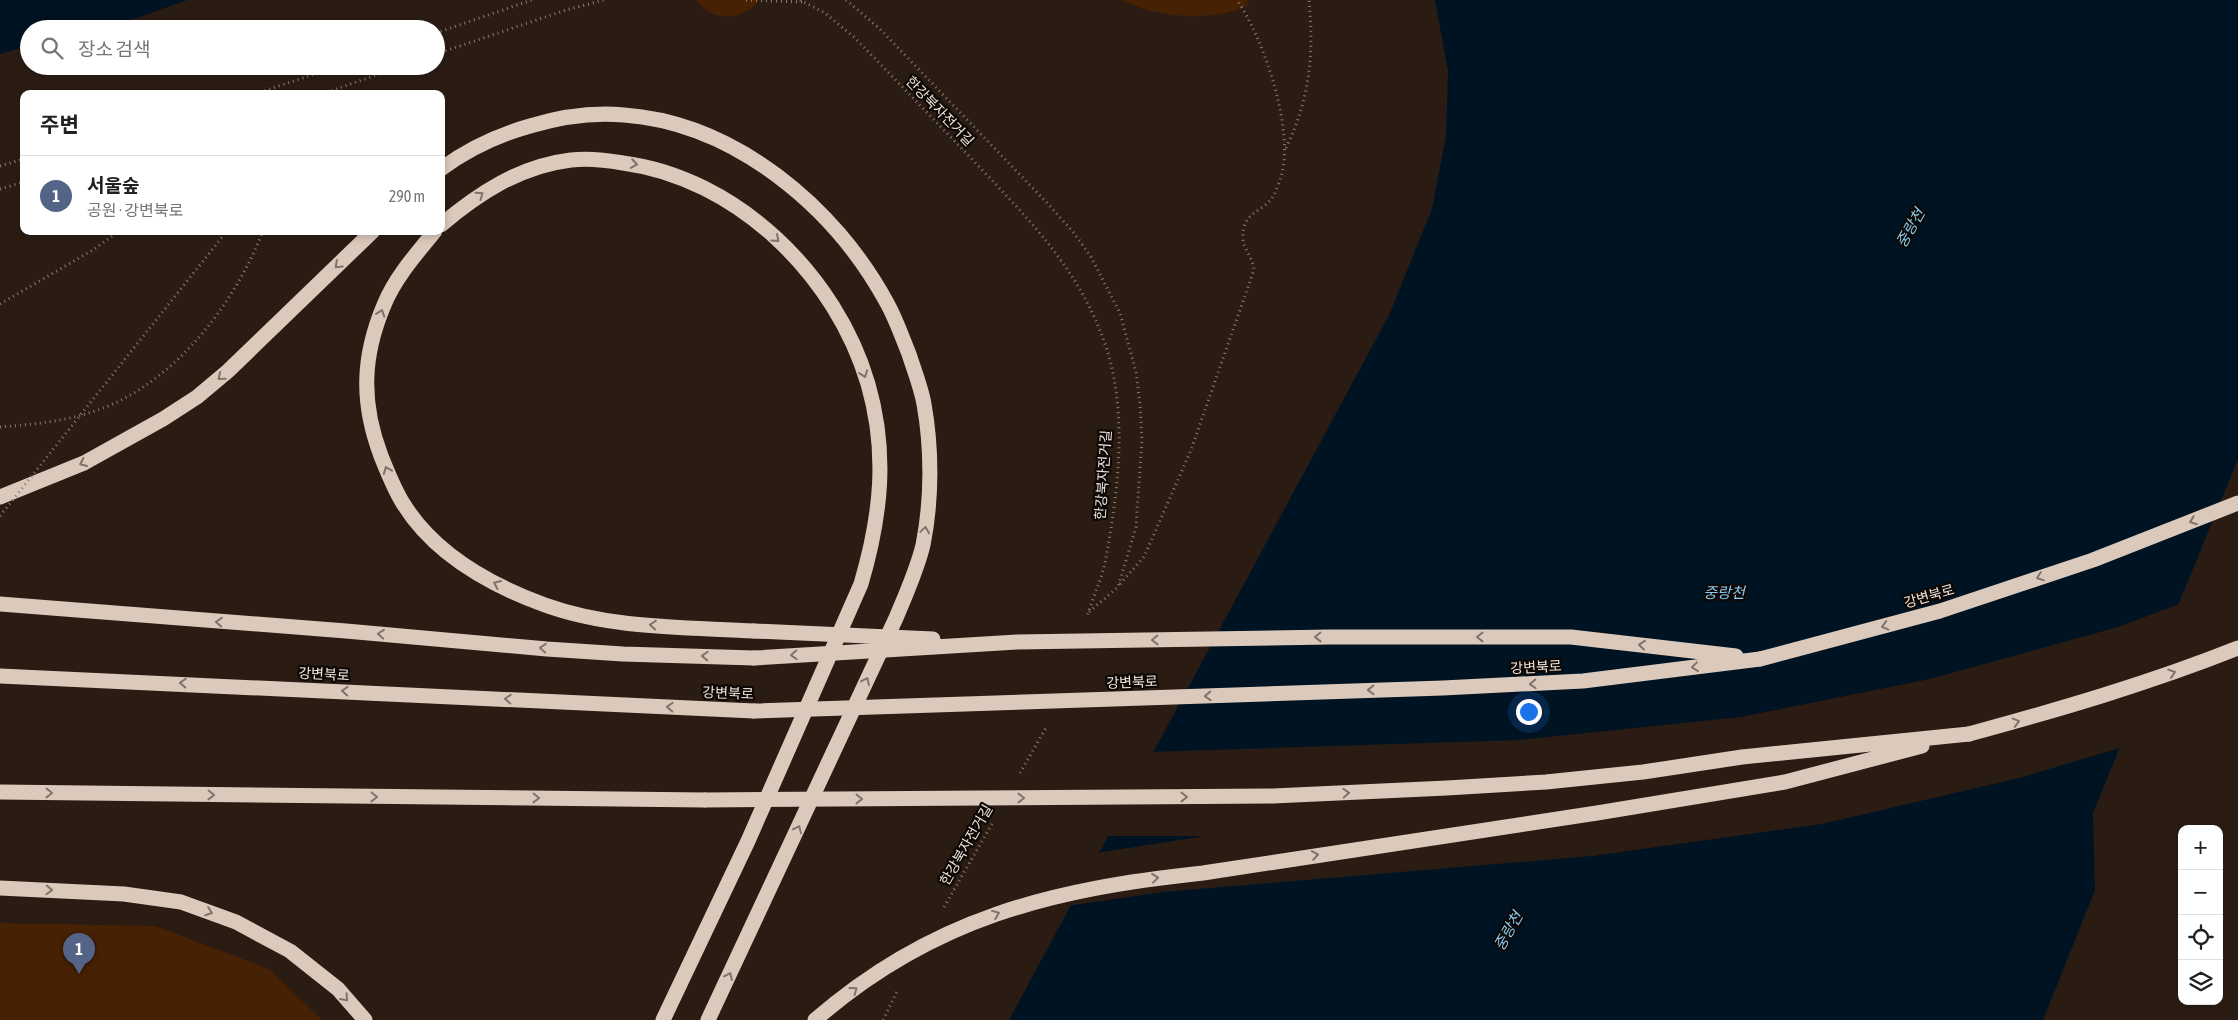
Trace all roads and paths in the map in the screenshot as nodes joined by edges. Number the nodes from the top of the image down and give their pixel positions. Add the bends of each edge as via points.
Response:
1 (532, 0) edge
2 (604, 0) edge
3 (746, 0) edge
4 (800, 0) edge
5 (846, 0) edge
6 (1237, 0) edge
7 (1309, 0) edge
8 (805, 2) junction
9 (445, 30) edge
10 (445, 51) edge
11 (311, 75) edge
12 (376, 75) edge
13 (267, 90) edge
14 (333, 90) edge
15 (1285, 149) junction
16 (20, 160) edge
17 (0, 166) edge
18 (445, 166) edge
19 (20, 183) edge
20 (0, 189) edge
21 (445, 222) edge
22 (114, 235) edge
23 (224, 235) edge
24 (261, 235) edge
25 (369, 235) edge
26 (432, 235) edge
27 (0, 304) edge
28 (0, 427) edge
29 (0, 497) edge
30 (2238, 503) edge
31 (0, 516) edge
32 (1118, 587) junction
33 (0, 604) edge
34 (1088, 612) junction
35 (1086, 621) dead end
36 (1017, 642) junction
37 (2238, 648) edge
38 (1760, 659) junction
39 (0, 676) edge
40 (1050, 720) dead end
41 (1969, 734) junction
42 (1016, 780) dead end
43 (0, 792) edge
44 (992, 823) dead end
45 (0, 888) edge
46 (943, 909) dead end
47 (899, 987) dead end
48 (365, 1020) edge
49 (663, 1020) edge
50 (708, 1020) edge
51 (816, 1020) edge
52 (883, 1020) edge

1 - 9 path
2 - 10 path
3 - 8 path
4 - 8 path, 한강북자전거길
5 - 32 path via 880,28 1049,204 1074,232 1112,296 1136,372 1142,439 1136,527
6 - 15 path via 1271,74
7 - 15 path via 1310,70 1301,116
8 - 34 path, 한강북자전거길 via 854,37 1024,213 1058,255 1088,304 1110,362 1118,413 1118,440 1114,511 1104,564
11 - 13 path
12 - 14 path
15 - 32 path via 1281,176 1272,198 1253,212 1244,229 1243,239 1254,270 1191,450 1144,557
16 - 17 path
50 -> 18 highway via 896,618 923,546 929,441 924,402 915,372 888,303 867,270 817,210 760,164 694,130 624,114 587,114 514,131 484,143
19 - 20 path
21 -> 49 highway via 485,191 511,177 571,160 642,165 676,176 713,192 751,217 804,268 842,324 868,383 880,445 880,479 878,512 861,584 748,841
22 - 27 path
23 - 31 path, bridge
24 - 28 path via 241,278 221,307 199,336 161,374 115,403 92,412 67,419
25 -> 29 highway via 197,397 84,463
36 -> 26 highway, bridge via 617,622 546,605 488,580 464,565 418,524 401,500 377,443 365,386 368,360 384,305 398,278
30 -> 38 highway, 강변북로 via 2092,560 1940,611
32 - 34 path
36 -> 33 highway, bridge via 754,658 623,654
34 - 35 path, 한강북자전거길
38 -> 36 highway, bridge via 1571,638 1330,637
41 -> 37 highway via 2075,706
38 -> 39 highway, 강변북로, bridge via 1583,681 754,711
40 - 42 path
43 -> 41 highway, bridge via 705,800 1273,796 1546,782 1742,757
51 -> 41 highway, bridge via 887,965 951,931 1011,908 1076,891 1785,782
44 - 46 path, 한강북자전거길
45 -> 48 highway via 124,894 181,902 236,922 290,951 338,990
47 - 52 path

